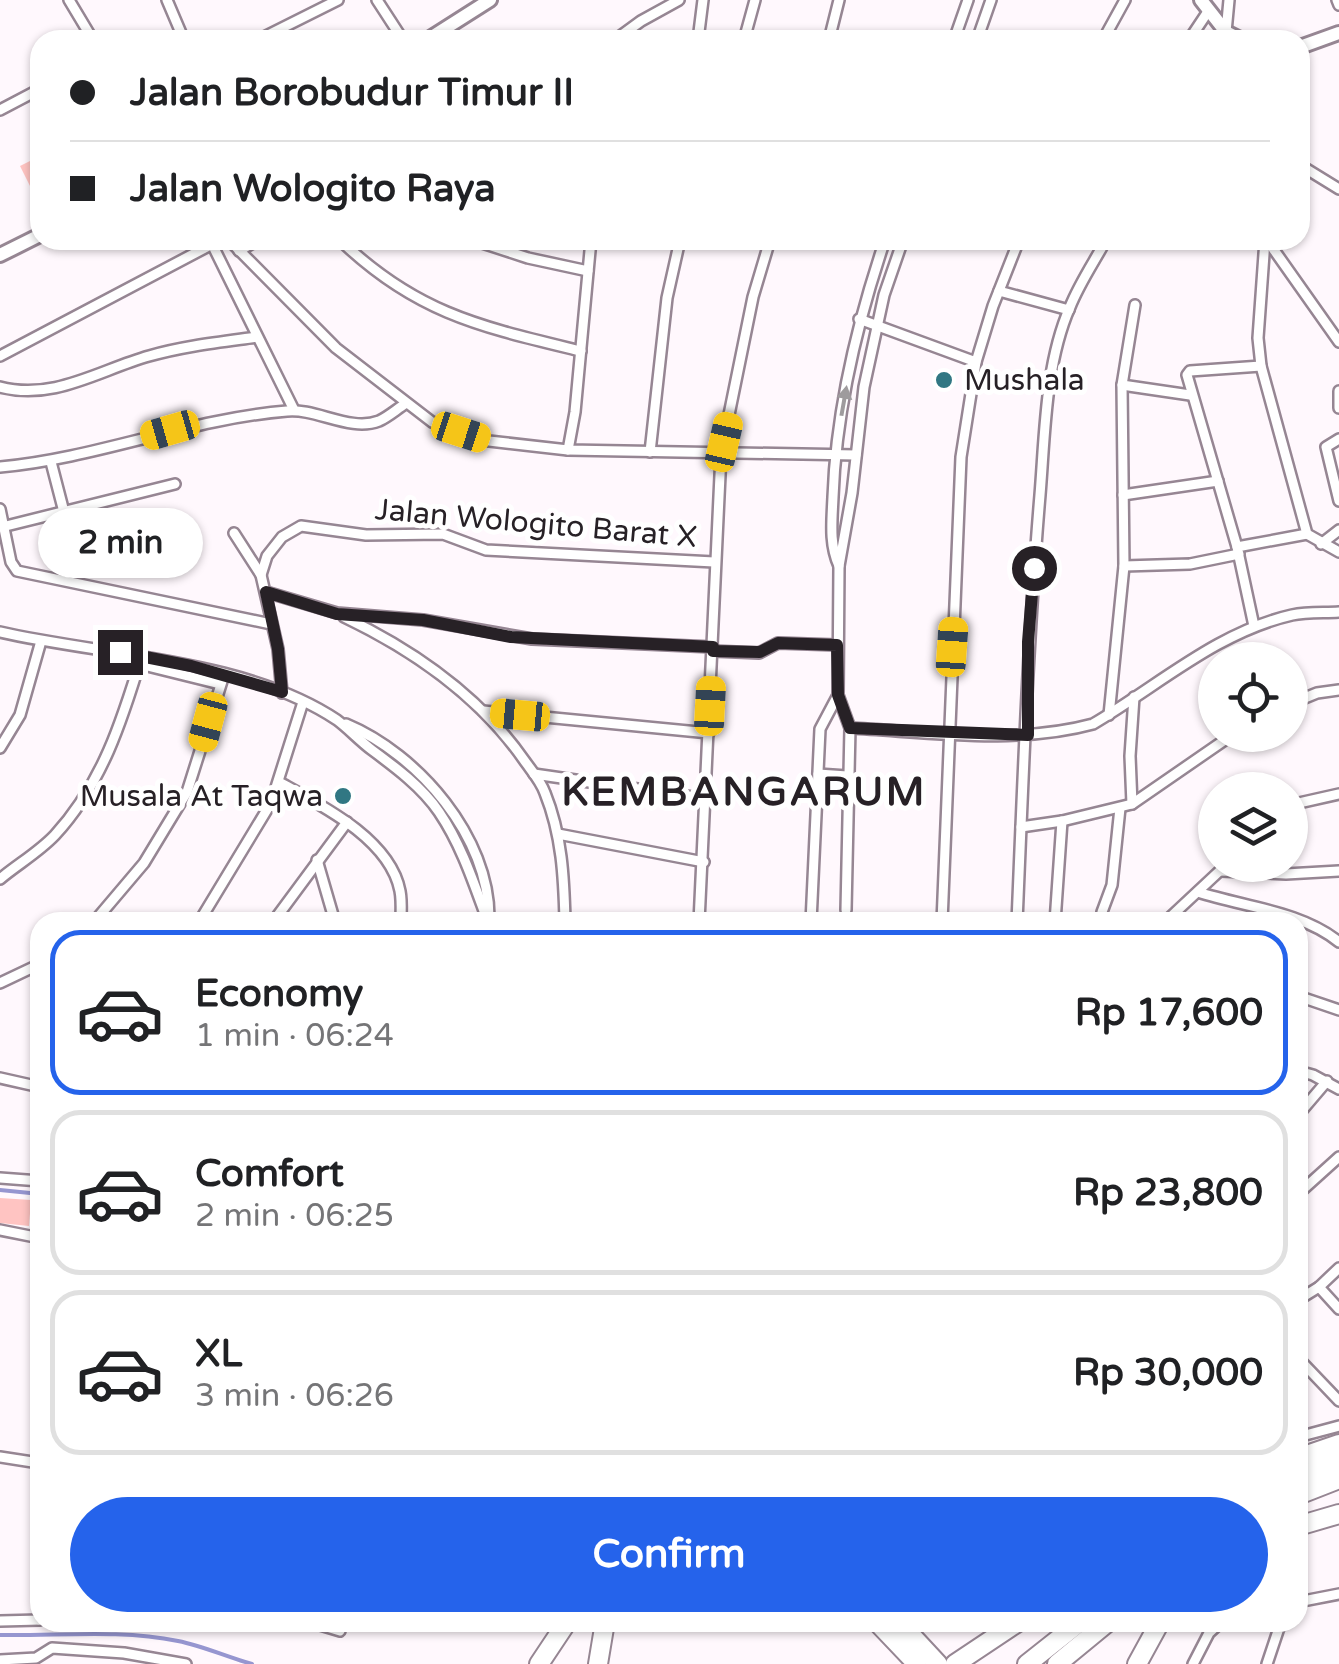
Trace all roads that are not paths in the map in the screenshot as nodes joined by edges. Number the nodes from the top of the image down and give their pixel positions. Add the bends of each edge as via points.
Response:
1 (69, 0) edge
2 (167, 0) edge
3 (338, 0) edge
4 (378, 0) edge
5 (490, 0) edge
6 (679, 0) edge
7 (703, 0) edge
8 (755, 0) edge
9 (840, 0) edge
10 (968, 0) edge
11 (991, 0) edge
12 (1124, 0) edge
13 (1229, 0) edge
14 (1205, 5) edge
15 (87, 30) edge
16 (180, 30) edge
17 (278, 30) edge
18 (398, 30) edge
19 (443, 30) edge
20 (628, 30) edge
21 (699, 30) edge
22 (747, 30) edge
23 (832, 30) edge
24 (958, 30) edge
25 (980, 30) edge
26 (1108, 30) edge
27 (1194, 30) edge
28 (1224, 30) edge
29 (1226, 30) edge
30 (1339, 33) edge
31 (1310, 43) edge
32 (30, 95) edge
33 (0, 110) edge
34 (1310, 172) edge
35 (1337, 190) edge
36 (30, 240) edge
37 (199, 250) edge
38 (218, 250) edge
39 (353, 250) edge
40 (503, 250) edge
41 (590, 250) edge
42 (678, 250) edge
43 (767, 250) edge
44 (882, 250) edge
45 (900, 250) edge
46 (1016, 250) edge
47 (1101, 250) edge
48 (1265, 250) edge
49 (1273, 250) edge
50 (239, 251) edge
51 (0, 255) edge
52 (588, 271) junction
53 (999, 291) junction
54 (1135, 305) dead end
55 (1069, 310) junction
56 (860, 319) junction
57 (877, 325) junction
58 (256, 337) junction
59 (1339, 342) edge
60 (581, 351) junction
61 (0, 356) edge
62 (976, 362) junction
63 (1261, 366) junction
64 (1122, 384) junction
65 (0, 387) edge
66 (1339, 391) edge
67 (1190, 395) junction
68 (404, 404) junction
69 (1339, 408) edge
70 (294, 410) junction
71 (1339, 439) edge
72 (568, 450) junction
73 (650, 452) junction
74 (721, 454) junction
75 (834, 454) junction
76 (856, 455) junction
77 (50, 462) junction
78 (0, 466) edge
79 (1218, 482) junction
80 (175, 484) dead end
81 (1123, 495) junction
82 (1339, 501) edge
83 (0, 510) edge
84 (64, 512) junction
85 (6, 526) junction
86 (1339, 530) edge
87 (234, 532) dead end
88 (1308, 534) junction
89 (1321, 544) junction
90 (1238, 551) junction
91 (1339, 552) edge
92 (714, 562) junction
93 (839, 566) junction
94 (1124, 566) junction
95 (262, 575) junction
96 (266, 592) junction
97 (1339, 612) edge
98 (337, 614) junction
99 (271, 624) junction
100 (1254, 626) junction
101 (0, 632) edge
102 (41, 641) junction
103 (837, 645) junction
104 (713, 649) junction
105 (121, 656) junction
106 (141, 659) junction
107 (222, 679) junction
108 (132, 686) junction
109 (1339, 690) edge
110 (282, 692) junction
111 (838, 695) junction
112 (1134, 696) junction
113 (1308, 697) edge
114 (304, 702) junction
115 (482, 711) junction
116 (1109, 715) junction
117 (850, 728) junction
118 (710, 733) junction
119 (948, 733) junction
120 (1028, 735) junction
121 (4, 737) edge
122 (0, 748) edge
123 (1207, 752) edge
124 (534, 774) junction
125 (818, 774) junction
126 (847, 776) junction
127 (279, 782) junction
128 (1339, 794) edge
129 (706, 799) junction
130 (1308, 801) edge
131 (1132, 804) junction
132 (1120, 808) junction
133 (347, 822) junction
134 (1062, 822) junction
135 (1021, 827) junction
136 (558, 834) junction
137 (317, 860) junction
138 (704, 862) junction
139 (1339, 871) edge
140 (1308, 873) edge
141 (0, 879) edge
142 (1209, 882) edge
143 (1198, 892) junction
144 (846, 910) dead end
145 (103, 912) edge
146 (205, 912) edge
147 (280, 912) edge
148 (332, 912) edge
149 (401, 912) edge
150 (488, 912) edge
151 (564, 912) edge
152 (700, 912) edge
153 (811, 912) edge
154 (942, 912) edge
155 (1017, 912) edge
156 (1055, 912) edge
157 (1102, 912) edge
158 (1176, 912) edge
159 (1270, 912) edge
160 (1308, 924) edge
161 (1339, 942) edge
162 (30, 969) edge
163 (0, 983) edge
164 (1308, 999) edge
165 (1339, 1010) edge
166 (1308, 1074) edge
167 (0, 1078) edge
168 (1327, 1081) junction
169 (30, 1085) edge
170 (1339, 1089) edge
171 (1308, 1103) edge
172 (1339, 1157) edge
173 (0, 1178) edge
174 (30, 1180) edge
175 (1308, 1185) edge
176 (0, 1230) edge
177 (30, 1236) edge
178 (1339, 1268) edge
179 (1319, 1287) junction
180 (1308, 1294) edge
181 (1339, 1310) edge
182 (1308, 1368) edge
183 (1339, 1401) edge
184 (1339, 1426) edge
185 (1308, 1435) edge
186 (1339, 1444) edge
187 (1308, 1455) edge
188 (0, 1458) edge
189 (1339, 1461) edge
190 (30, 1462) edge
191 (1308, 1473) edge
192 (1339, 1479) edge
193 (1308, 1490) edge
194 (1339, 1514) edge
195 (1308, 1523) edge
196 (1339, 1594) edge
197 (1308, 1600) edge
198 (30, 1620) edge
199 (0, 1621) edge
200 (560, 1632) edge
201 (603, 1632) edge
202 (1003, 1632) edge
203 (1067, 1632) edge
204 (1096, 1632) edge
205 (1155, 1632) edge
206 (1211, 1632) edge
207 (1278, 1632) edge
208 (903, 1634) edge
209 (0, 1660) edge
210 (186, 1664) edge
211 (539, 1664) edge
212 (598, 1664) edge
213 (917, 1664) edge
214 (938, 1664) edge
215 (955, 1664) edge
216 (1027, 1664) edge
217 (1058, 1664) edge
218 (1137, 1664) edge
219 (1193, 1664) edge
220 (1267, 1664) edge

1 - 15 street
2 - 16 street
3 - 17 street
4 - 18 street
5 - 19 street
6 - 20 street
7 - 21 street
8 - 22 street
9 - 23 street
10 - 24 street
11 - 25 street
12 - 26 street
13 - 29 street
14 - 27 street
14 - 28 street
30 - 31 street
32 - 33 street
34 - 35 street
36 - 51 street
37 - 61 street
38 - 58 street
39 - 60 street via 441,312
40 - 52 street
41 - 52 street
42 - 73 street
43 - 74 street
44 - 56 street
45 - 57 street
46 - 53 street
47 - 55 street
48 - 63 street
49 - 59 street
50 - 68 street via 336,348
52 - 60 street
53 - 55 street
53 - 62 street
54 - 64 street
55 - 120 street via 1047,419 1028,642
56 - 57 street
75 -> 56 street
57 - 62 street
57 - 76 street
58 - 65 street via 152,355 66,386
58 - 70 street
60 - 72 street
62 - 119 street via 960,457
63 - 67 street via 1190,370
63 - 88 street
64 - 67 street
64 - 81 street
66 - 69 street
67 - 79 street
68 - 70 street via 366,423
68 - 72 street via 432,422 489,441
70 - 77 street via 195,423
71 - 82 street via 1326,447
72 - 73 street
73 - 74 street
74 - 75 street
74 - 92 street
75 - 76 street
75 - 93 street via 832,550
76 - 93 street
77 - 78 street
77 - 84 street
79 - 81 street
79 - 90 street
80 - 84 street
81 - 94 street
83 - 85 street
84 - 85 street
85 - 99 street via 17,571
86 - 89 street
87 - 95 street
88 - 89 street
88 - 90 street
89 - 91 street
90 - 94 street via 1190,564
90 - 100 street
92 - 95 street, Jalan Wologito Barat X via 486,550 443,534 366,535 301,526 282,537
92 - 104 street
93 - 103 street
94 - 116 street
95 - 96 street
96 - 98 street
96 - 99 street
97 - 100 street via 1296,614
98 - 104 street via 532,639
98 - 115 street via 384,636
99 - 110 street
100 - 112 street
101 - 102 street
102 - 105 street
102 - 121 street via 20,715
103 - 104 street
103 - 111 street
104 - 118 street
105 - 106 street
105 - 108 street
106 - 107 street
106 - 108 street
107 - 110 street
107 - 145 street via 187,792 144,864
108 - 141 street via 88,795 52,838
109 - 113 street
110 - 114 street
111 - 117 street
111 - 125 street via 820,730
112 - 116 street
112 - 131 street
114 - 127 street
114 - 150 street via 373,736 442,799 474,848
115 - 118 street
115 - 124 street
116 - 120 street via 1076,729
117 - 119 street
117 - 126 street
118 - 129 street
119 - 120 street
119 - 154 street
120 - 135 street
121 - 122 street
123 - 131 street
124 - 129 street
124 - 136 street
125 - 126 street
125 - 153 street
126 - 144 street
127 - 133 street
127 - 146 street via 261,824
128 - 130 street
129 - 138 street
131 - 132 street
132 - 134 street
132 - 157 street via 1112,885
133 - 137 street
133 - 149 street via 384,857 400,891
134 - 135 street
134 - 156 street
135 - 155 street
136 - 138 street
136 - 151 street
137 - 147 street
137 - 148 street
138 - 152 street
139 - 140 street
142 - 143 street
143 - 158 street
143 - 159 street
160 - 161 street
162 - 163 street
164 - 165 street
166 - 168 street
167 - 169 street
168 - 170 street
168 - 171 street
172 - 175 street
173 - 174 street
176 - 177 street
178 - 179 street
179 - 180 street
179 - 181 street
182 - 183 street
184 - 185 street
186 - 187 highway
188 - 190 street
189 - 191 highway
192 - 193 highway
194 - 195 highway
196 - 197 street
198 - 199 street
200 - 211 highway
201 - 212 highway
202 - 215 highway
203 - 216 highway
204 - 217 highway
205 - 218 highway
206 - 219 street
207 - 220 street
208 - 213 highway
208 - 214 highway
209 - 210 street via 36,1658 52,1648

